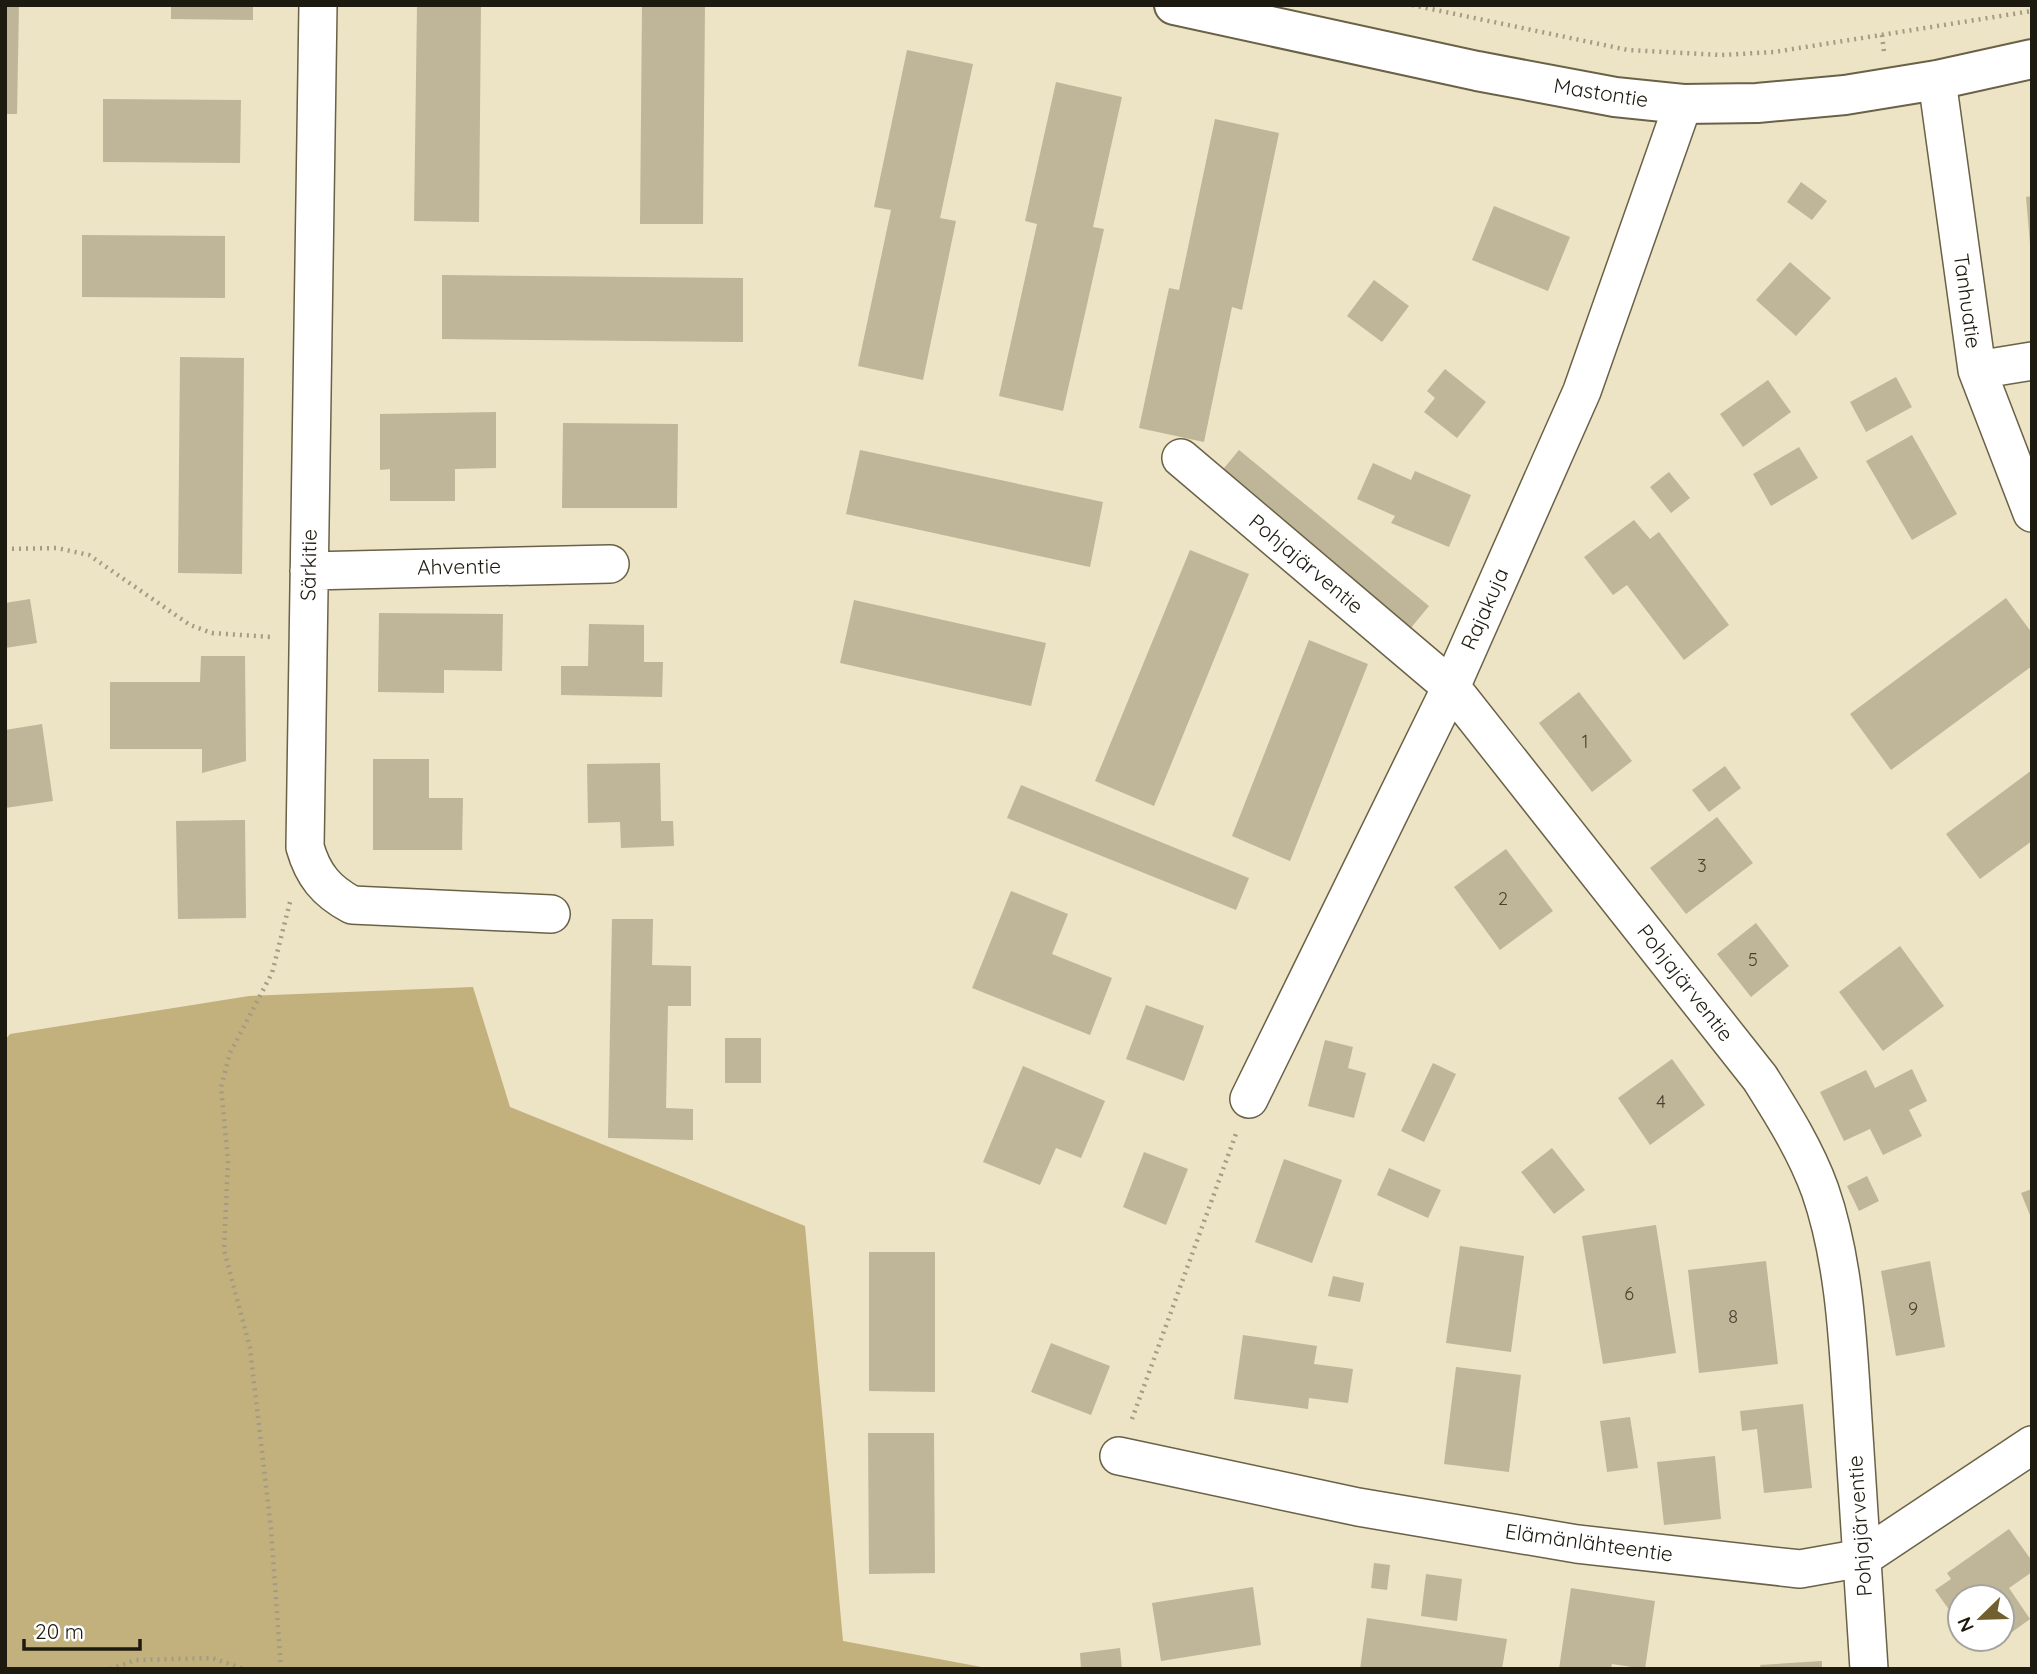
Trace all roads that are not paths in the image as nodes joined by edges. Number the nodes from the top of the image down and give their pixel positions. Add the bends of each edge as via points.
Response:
1 (318, 5) edge
2 (1174, 5) edge
3 (2032, 59) edge
4 (1937, 80) junction
5 (1683, 104) junction
6 (2032, 361) edge
7 (1977, 370) junction
8 (1181, 458) dead end
9 (2032, 513) edge
10 (610, 564) dead end
11 (309, 571) junction
12 (1451, 687) junction
13 (551, 914) dead end
14 (1249, 1099) road end
15 (2032, 1445) edge
16 (1119, 1456) road end
17 (1862, 1558) junction
18 (1869, 1669) edge

1 - 11 street, Särkitie
2 - 5 street, Mastontie via 1478,71 1615,97
3 - 4 street, Mastontie
4 - 5 street, Mastontie via 1844,95
4 - 7 street, Tanhuatie
5 - 12 street, Rajakuja via 1582,391
6 - 7 street
7 - 9 street, Tanhuatie
8 - 12 street, Pohjajärventie
10 - 11 street, Ahventie
11 - 13 street, Särkitie via 305,847 322,883 352,905
12 - 14 street, Rajakuja
12 - 17 street, Pohjajärventie via 1759,1078 1802,1149 1836,1247
15 - 17 street, Elämänlähteentie
16 - 17 street, Elämänlähteentie via 1357,1507 1577,1544 1800,1569
17 - 18 street, Pohjajärventie

